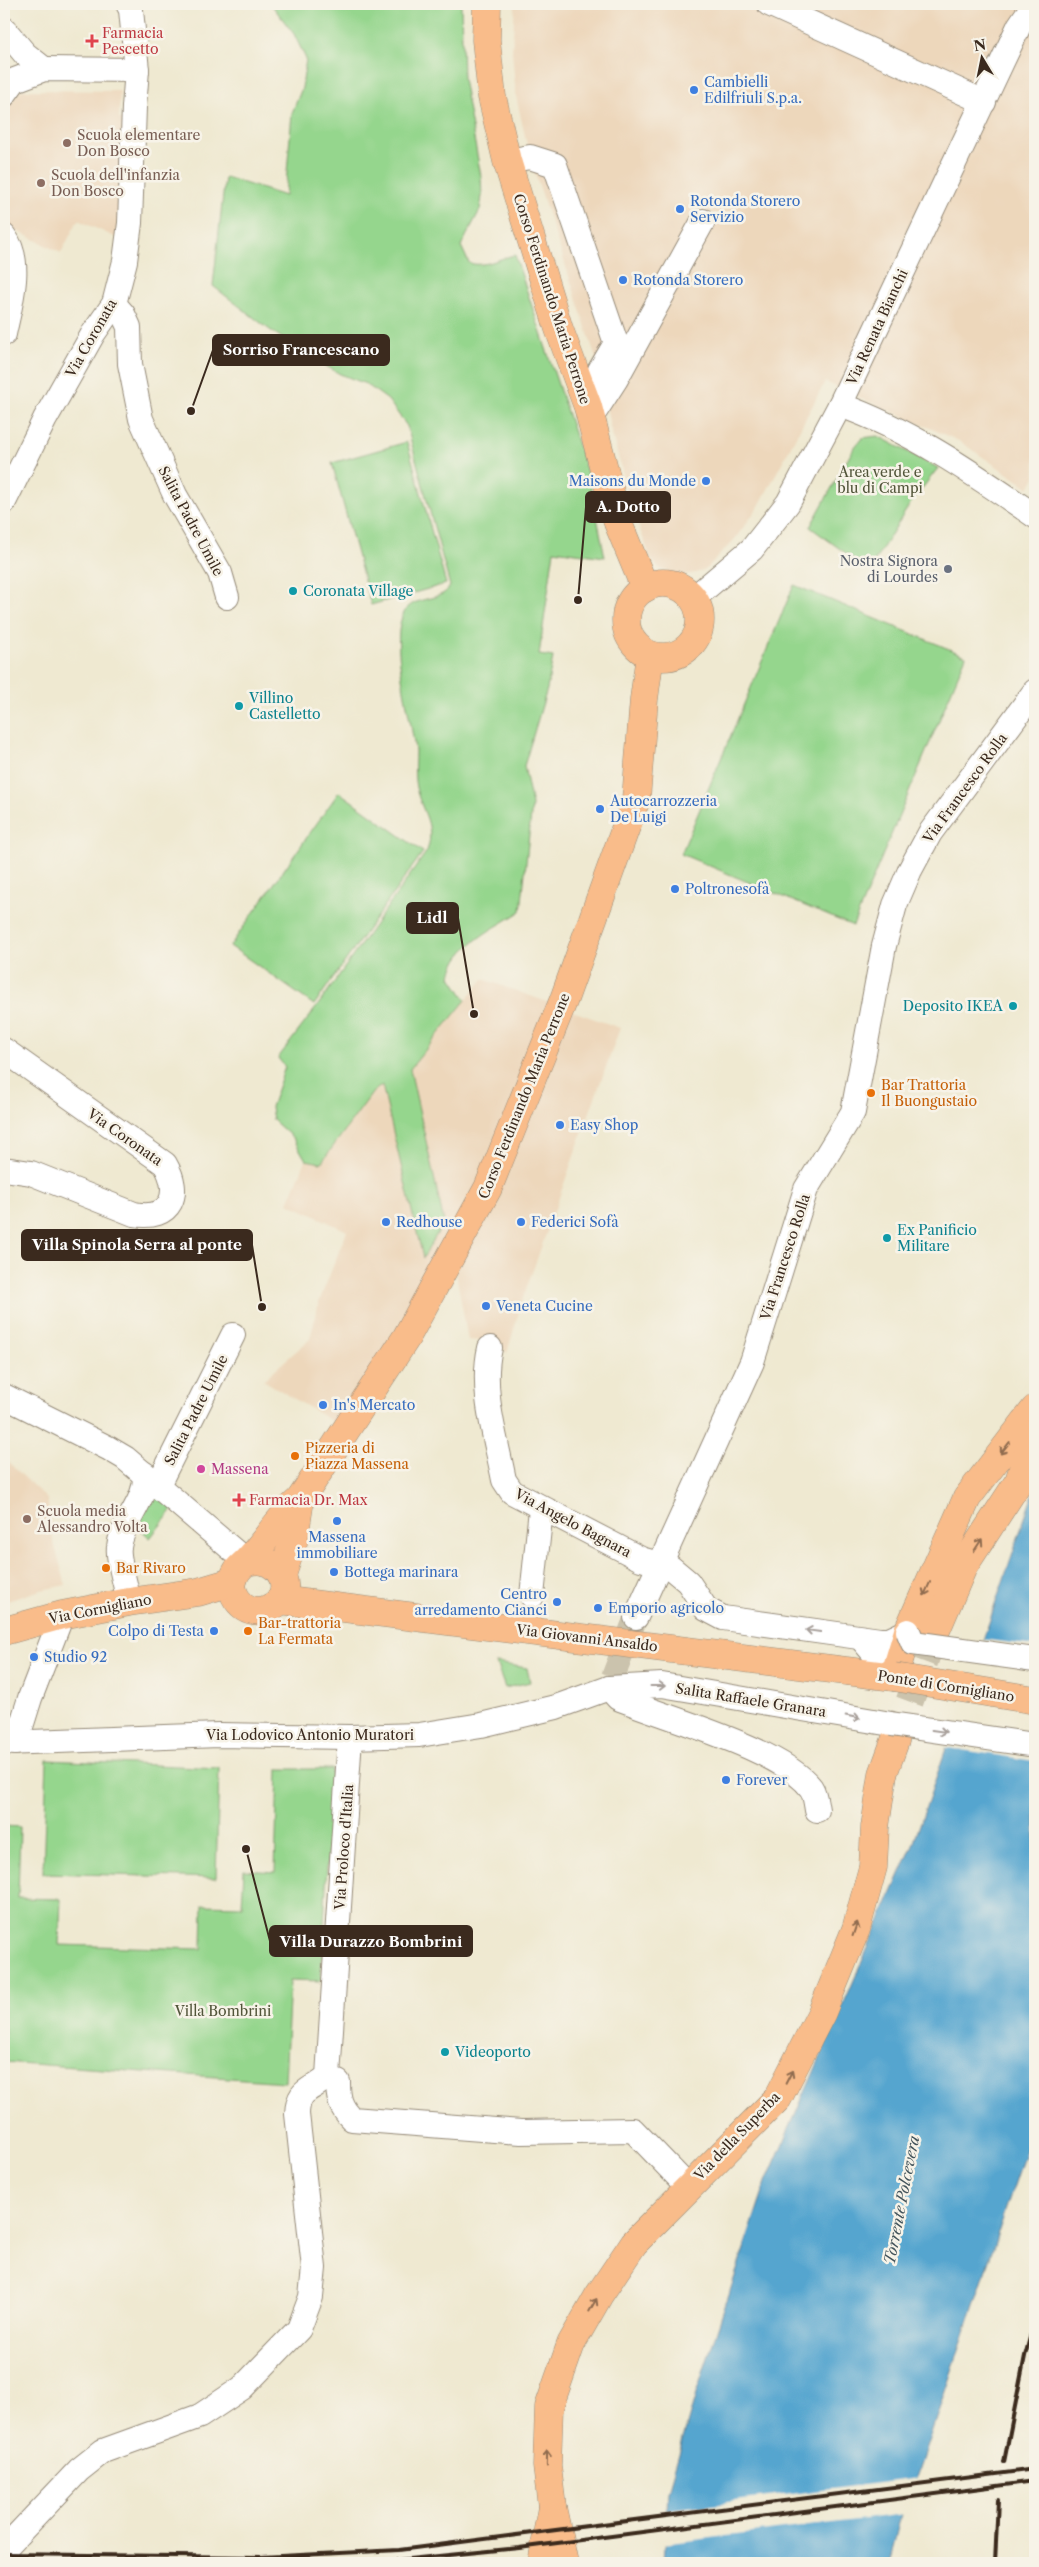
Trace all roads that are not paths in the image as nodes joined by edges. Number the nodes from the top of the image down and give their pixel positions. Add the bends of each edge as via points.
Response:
1 (128, 4) edge
2 (487, 4) edge
3 (769, 4) edge
4 (1034, 4) edge
5 (1027, 25) edge
6 (4, 29) edge
7 (44, 69) junction
8 (137, 70) junction
9 (4, 95) edge
10 (984, 102) junction
11 (507, 161) junction
12 (703, 221) dead end
13 (4, 236) edge
14 (114, 304) junction
15 (5, 323) edge
16 (840, 405) junction
17 (589, 412) junction
18 (4, 502) edge
19 (1035, 516) edge
20 (645, 588) junction
21 (227, 597) dead end
22 (695, 600) junction
23 (650, 655) junction
24 (1035, 691) edge
25 (4, 1050) edge
26 (4, 1169) edge
27 (233, 1334) dead end
28 (490, 1348) dead end
29 (4, 1396) edge
30 (1035, 1409) edge
31 (1035, 1432) edge
32 (152, 1480) junction
33 (293, 1506) junction
34 (541, 1508) junction
35 (659, 1563) junction
36 (238, 1580) junction
37 (281, 1587) junction
38 (532, 1596) dead end
39 (129, 1602) junction
40 (62, 1614) junction
41 (636, 1616) tunnel mouth
42 (4, 1631) edge
43 (921, 1633) junction
44 (861, 1638) junction
45 (1035, 1660) edge
46 (857, 1673) joint
47 (894, 1678) junction
48 (611, 1682) junction
49 (1035, 1700) edge
50 (893, 1732) junction
51 (350, 1737) junction
52 (10, 1743) edge
53 (1035, 1745) edge
54 (817, 1810) dead end
55 (333, 2079) junction
56 (688, 2188) junction
57 (552, 2507) junction
58 (4, 2549) edge
59 (542, 2563) edge
60 (564, 2563) edge

1 - 8 street, Via Coronata
2 - 11 main road, Corso Ferdinando Maria Perrone via 486,40 492,97
3 - 10 street
4 - 5 street, Via Renata Bianchi
5 - 10 street, Via Renata Bianchi
6 - 7 street via 25,54
7 - 8 street
7 - 9 street via 15,80
8 - 14 street, Via Coronata via 130,223
10 - 16 street, Via Renata Bianchi
11 - 17 main road, Corso Ferdinando Maria Perrone via 559,329
11 - 17 street via 530,158 555,165 616,342 600,370
12 - 17 street via 616,379
13 - 15 street via 9,244 14,272
14 - 18 street, Via Coronata via 93,334 45,419
14 - 21 street, Salita Padre Umile via 128,327 130,364 141,419 175,495 220,573
16 - 19 street via 861,412 956,461
16 - 22 street, Via Renata Bianchi via 788,503 752,549
17 - 20 main road, Corso Ferdinando Maria Perrone via 618,522
20 - 22 main road via 655,584 678,586
20 - 23 main road via 634,597 626,623 638,648
22 - 23 main road via 700,612 700,625 688,648 676,655
23 - 33 main road, Corso Ferdinando Maria Perrone via 636,799 566,992 488,1188 406,1338
24 - 35 street, Via Francesco Rolla via 930,833 910,870 895,905 884,946 853,1112 806,1189 752,1362
25 - 26 street, Via Coronata via 165,1164 172,1177 174,1191 170,1204 162,1212 143,1216 31,1173
27 - 32 street, Salita Padre Umile
28 - 34 street, Via Angelo Bagnara via 486,1371 504,1480 512,1492
29 - 32 street via 108,1448
30 -> 43 main road via 966,1498
43 -> 31 main road via 1019,1481
32 - 36 street
32 - 39 street, Salita Padre Umile via 134,1509 119,1548
33 - 36 main road
33 - 37 main road, Corso Ferdinando Maria Perrone via 294,1539
34 - 35 street, Via Angelo Bagnara via 641,1559
34 - 38 street
35 - 41 street, Via Francesco Rolla
44 -> 35 street, Via Angelo Bagnara via 723,1618 706,1609 688,1582 670,1567
36 - 37 main road via 257,1559 276,1566
36 - 37 main road, Via Cornigliano via 242,1606 252,1611 272,1607
36 - 39 main road, Via Cornigliano via 198,1592
37 - 46 main road, Via Giovanni Ansaldo via 317,1603
39 - 40 main road, Via Cornigliano
40 - 42 main road, Via Cornigliano
40 - 52 street
43 - 44 street, Via Angelo Bagnara via 890,1640
43 - 45 street, bridge via 913,1642
43 - 47 main road
44 - 47 street
46 - 47 main road, Ponte di Cornigliano
47 - 49 main road, Ponte di Cornigliano, bridge
48 -> 50 street, Salita Raffaele Granara via 662,1685
48 - 51 street, Via Lodovico Antonio Muratori via 556,1707 481,1725 419,1735
48 - 54 street via 618,1698 756,1750 790,1768 812,1789
50 -> 53 street, bridge
56 -> 50 main road, Via della Superba via 778,2098 822,2012 856,1929 873,1867 875,1827
51 - 52 street, Via Lodovico Antonio Muratori via 219,1734
51 - 55 street, Via Proloco d'Italia
55 - 56 street, Via Proloco d'Italia via 338,2099 352,2119 521,2132 634,2130
55 - 58 street via 302,2093 298,2099 314,2268 311,2297 299,2329 242,2388 200,2416 103,2451 79,2470
57 -> 56 main road, Via della Superba via 547,2466 549,2407 571,2344 634,2243
57 - 59 main road, Via della Superba
57 - 60 main road, Via della Superba

